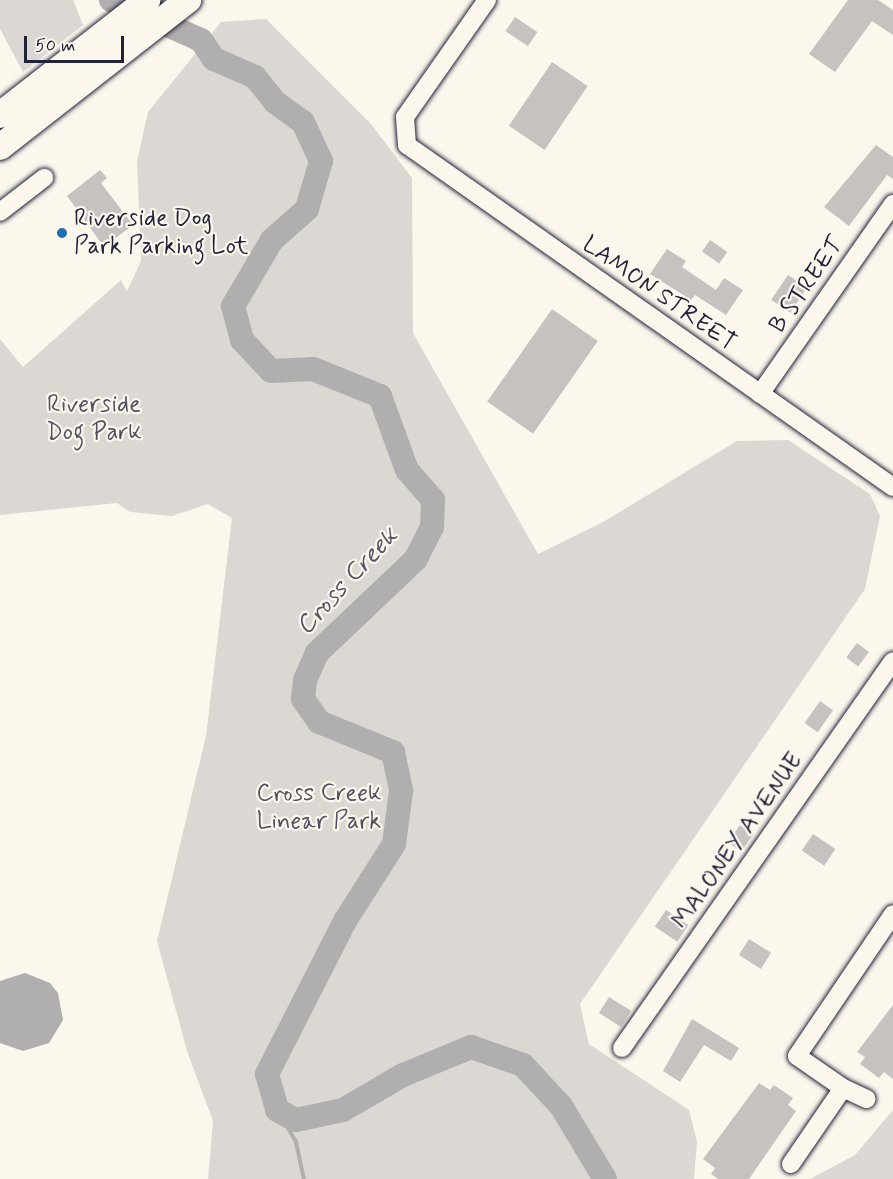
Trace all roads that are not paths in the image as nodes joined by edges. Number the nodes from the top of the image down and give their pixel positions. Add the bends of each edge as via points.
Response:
1 (147, 0) edge
2 (188, 0) edge
3 (487, 0) edge
4 (0, 114) edge
5 (0, 147) edge
6 (44, 178) dead end
7 (893, 204) edge
8 (0, 212) edge
9 (759, 394) junction
10 (893, 487) edge
11 (893, 661) edge
12 (893, 914) edge
13 (622, 1048) dead end
14 (843, 1088) junction
15 (867, 1099) dead end
16 (791, 1164) dead end

1 - 4 highway
2 - 5 highway
3 - 9 street, LAMON STREET via 405,117 403,136 413,152
6 - 8 street
7 - 9 street, B STREET
9 - 10 street, LAMON STREET
11 - 13 street, MALONEY AVENUE
12 - 14 street via 797,1056
14 - 15 street
14 - 16 street

